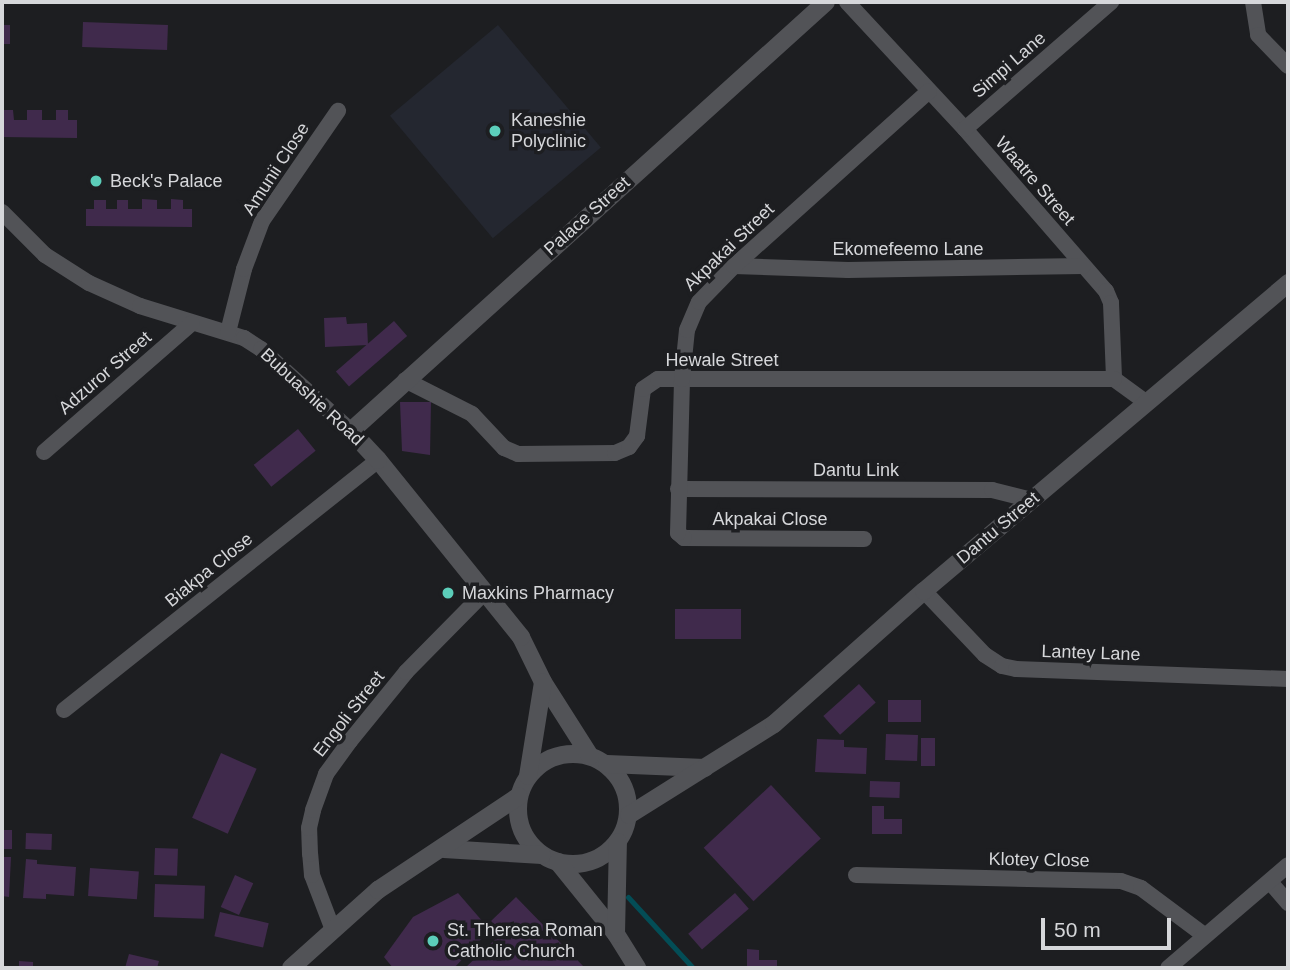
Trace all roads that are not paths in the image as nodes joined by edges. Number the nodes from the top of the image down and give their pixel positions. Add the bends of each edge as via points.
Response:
1 (826, 2) edge
2 (847, 2) edge
3 (1111, 2) edge
4 (1253, 2) edge
5 (1288, 65) edge
6 (929, 91) junction
7 (338, 111) dead end
8 (965, 129) junction
9 (2, 212) edge
10 (1083, 265) junction
11 (734, 266) junction
12 (1288, 283) edge
13 (192, 323) junction
14 (228, 332) junction
15 (682, 379) junction
16 (1114, 379) junction
17 (405, 380) junction
18 (1147, 403) junction
19 (351, 431) junction
20 (44, 452) dead end
21 (378, 460) junction
22 (678, 489) junction
23 (1032, 500) junction
24 (678, 533) joint
25 (864, 539) dead end
26 (924, 591) junction
27 (485, 592) junction
28 (1288, 678) edge
29 (543, 682) junction
30 (65, 710) dead end
31 (590, 756) junction
32 (607, 764) junction
33 (705, 768) junction
34 (528, 776) junction
35 (519, 796) junction
36 (629, 815) junction
37 (618, 842) junction
38 (444, 849) junction
39 (550, 859) junction
40 (1288, 866) edge
41 (856, 875) dead end
42 (1270, 882) junction
43 (1288, 903) edge
44 (333, 930) junction
45 (616, 934) junction
46 (1204, 935) junction
47 (291, 968) edge
48 (637, 968) edge
49 (1168, 968) edge

1 - 17 street, Palace Street
2 - 6 street, Waatre Street
3 - 8 street, Simpi Lane
4 - 5 street via 1258,35
6 - 8 street, Waatre Street
6 - 11 street, Akpakai Street
7 - 14 street, Amunii Close via 262,221
8 - 10 street, Waatre Street
9 - 13 street, Bubuashie Road via 45,255 89,283
10 - 11 street, Ekomefeemo Lane via 848,270
10 - 16 street, Waatre Street via 1110,299
11 - 15 street, Akpakai Street via 693,309
12 - 18 street, Dantu Street
13 - 14 street, Bubuashie Road
13 - 20 street, Adzuror Street
14 - 19 street, Bubuashie Road via 261,349
15 - 16 street, Hewale Street
15 - 17 street, Hewale Street via 658,379 643,389 637,436 629,447 615,453 519,454 504,448 472,414
15 - 22 street, Akpakai Street
16 - 18 street
17 - 19 street, Palace Street
18 - 23 street, Dantu Street
19 - 21 street, Bubuashie Road
21 - 27 street, Bubuashie Road
21 - 30 street, Biakpa Close
22 - 23 street, Dantu Link via 992,490
22 - 24 street, Akpakai Street
23 - 26 street, Dantu Street
24 - 25 street, Akpakai Close via 684,538
26 - 28 street, Lantey Lane via 985,655 1002,666
26 - 33 street, Dantu Street via 774,724
27 - 29 street, Bubuashie Road via 521,637
27 - 44 street, Engoli Street via 406,671 326,774 311,819 310,854 312,875
29 - 31 street, Bubuashie Road
29 - 34 street
31 - 32 street
31 - 34 street via 556,756
32 - 33 street
32 - 36 street via 628,796
33 - 36 street, Dantu Street
34 - 35 street
35 - 38 street
35 - 39 street via 521,829
36 - 37 street
37 - 39 street via 591,861 575,864
37 - 45 street
38 - 39 street
38 - 44 street via 378,890
39 - 45 street
40 - 42 street
41 - 46 street, Klotey Close via 1121,881 1141,888
42 - 43 street
42 - 46 street
44 - 47 street
45 - 48 street
46 - 49 street

